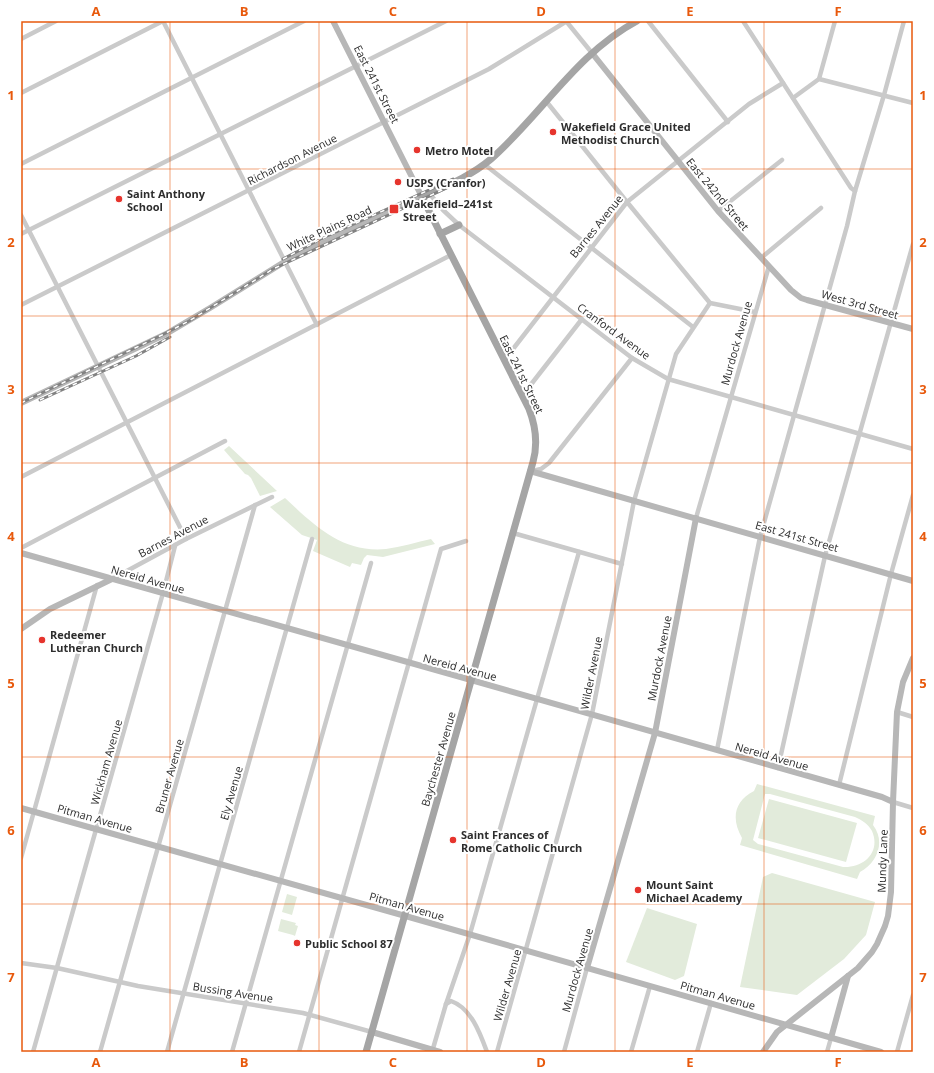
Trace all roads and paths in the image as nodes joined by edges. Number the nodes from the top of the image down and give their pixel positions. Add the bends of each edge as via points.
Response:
1 (56, 21) edge
2 (163, 21) edge
3 (304, 21) edge
4 (333, 21) edge
5 (446, 21) edge
6 (567, 21) edge
7 (637, 21) edge
8 (648, 21) edge
9 (742, 21) edge
10 (835, 21) edge
11 (904, 21) edge
12 (21, 39) edge
13 (592, 53) junction
14 (355, 66) junction
15 (192, 78) junction
16 (819, 79) junction
17 (783, 83) junction
18 (21, 93) edge
19 (884, 95) junction
20 (793, 98) junction
21 (546, 101) junction
22 (913, 103) edge
23 (383, 122) junction
24 (728, 122) junction
25 (220, 135) junction
26 (782, 160) dead end
27 (678, 162) junction
28 (21, 164) edge
29 (484, 164) junction
30 (249, 191) junction
31 (855, 191) junction
32 (429, 193) junction
33 (422, 197) junction
34 (627, 202) junction
35 (821, 208) dead end
36 (718, 211) junction
37 (21, 215) edge
38 (459, 225) junction
39 (29, 230) junction
40 (21, 234) edge
41 (440, 234) junction
42 (913, 244) edge
43 (591, 247) junction
44 (451, 255) junction
45 (761, 258) junction
46 (284, 262) junction
47 (769, 266) junction
48 (57, 287) junction
49 (553, 296) junction
50 (801, 298) joint
51 (710, 303) junction
52 (824, 304) junction
53 (21, 305) edge
54 (755, 312) junction
55 (582, 319) junction
56 (891, 323) junction
57 (316, 325) junction
58 (693, 327) junction
59 (913, 329) edge
60 (502, 357) junction
61 (632, 358) junction
62 (98, 367) junction
63 (668, 379) junction
64 (520, 393) junction
65 (731, 397) junction
66 (21, 403) edge
67 (794, 415) junction
68 (126, 423) junction
69 (860, 433) junction
70 (225, 441) dead end
71 (913, 449) edge
72 (530, 471) junction
73 (21, 477) edge
74 (155, 479) junction
75 (913, 495) edge
76 (272, 497) dead end
77 (634, 501) junction
78 (255, 505) junction
79 (696, 518) junction
80 (513, 533) junction
81 (760, 537) junction
82 (186, 539) junction
83 (312, 540) dead end
84 (466, 541) dead end
85 (175, 546) junction
86 (21, 548) edge
87 (579, 552) junction
88 (21, 553) edge
89 (825, 556) junction
90 (371, 562) dead end
91 (622, 564) junction
92 (891, 574) junction
93 (112, 579) junction
94 (913, 581) edge
95 (97, 585) junction
96 (163, 593) junction
97 (225, 611) junction
98 (286, 628) junction
99 (21, 629) edge
100 (347, 645) junction
101 (913, 658) edge
102 (409, 663) junction
103 (471, 680) junction
104 (537, 699) junction
105 (897, 712) junction
106 (592, 714) junction
107 (913, 717) edge
108 (655, 733) junction
109 (717, 750) junction
110 (778, 768) junction
111 (839, 785) junction
112 (893, 802) junction
113 (21, 808) edge
114 (913, 808) edge
115 (34, 812) junction
116 (96, 829) junction
117 (158, 846) junction
118 (21, 858) edge
119 (220, 864) junction
120 (281, 880) junction
121 (343, 898) junction
122 (404, 915) junction
123 (470, 934) junction
124 (526, 951) junction
125 (21, 962) edge
126 (57, 968) junction
127 (588, 968) junction
128 (848, 976) junction
129 (119, 982) junction
130 (650, 986) junction
131 (183, 994) junction
132 (913, 995) edge
133 (246, 1003) junction
134 (711, 1003) junction
135 (446, 1004) junction
136 (310, 1015) junction
137 (787, 1024) junction
138 (372, 1032) junction
139 (831, 1038) junction
140 (433, 1051) edge
141 (33, 1052) edge
142 (100, 1052) edge
143 (167, 1052) edge
144 (232, 1052) edge
145 (299, 1052) edge
146 (366, 1052) edge
147 (440, 1052) edge
148 (487, 1052) edge
149 (497, 1052) edge
150 (564, 1052) edge
151 (631, 1052) edge
152 (697, 1052) edge
153 (763, 1052) edge
154 (827, 1052) edge
155 (881, 1052) edge
156 (897, 1052) edge

1 - 12 street
2 - 15 street
2 - 18 street
3 - 15 street
4 - 14 street, East 241st Street
5 - 14 street
6 - 13 street, East 242nd Street
6 - 23 street, Richardson Avenue via 489,69
7 - 13 main road, White Plains Road via 612,36
8 - 24 street
9 - 17 street
10 - 16 street
11 - 19 street
13 - 21 main road, White Plains Road
13 - 27 street, East 242nd Street
14 - 23 street, East 241st Street
14 - 25 street
15 - 25 street
15 - 28 street
16 - 19 street
16 - 20 street
17 - 20 street
17 - 24 street, Barnes Avenue via 749,104
19 - 22 street
19 - 31 street
20 - 31 street
21 - 29 main road, White Plains Road
21 - 34 street
23 - 30 street, Richardson Avenue
23 - 33 street, East 241st Street
24 - 27 street, Barnes Avenue
25 - 30 street
25 - 39 street
26 - 36 street
27 - 34 street, Barnes Avenue
27 - 36 street, East 242nd Street
29 - 32 main road, White Plains Road via 462,178
29 - 43 street
30 - 46 street
30 - 48 street, Richardson Avenue
31 - 52 street
32 - 33 main road, White Plains Road
32 - 38 street, Cranford Avenue via 442,210
33 - 41 main road, East 241st Street
33 - 46 street, White Plains Road
34 - 43 street, Barnes Avenue
34 - 51 street
35 - 45 street
36 - 45 street, East 242nd Street
37 - 39 street
38 - 41 main road
38 - 49 street, Cranford Avenue
39 - 40 street
39 - 48 street
41 - 44 main road, East 241st Street
42 - 56 street
43 - 49 street, Barnes Avenue
43 - 58 street
44 - 57 street
44 - 60 main road, East 241st Street
45 - 47 street, East 242nd Street
46 - 57 street
46 - 62 street, White Plains Road via 184,324
47 - 50 street, East 242nd Street via 790,290
47 - 54 street, Murdock Avenue
48 - 53 street, Richardson Avenue
48 - 62 street
49 - 55 street, Cranford Avenue
49 - 60 street, Barnes Avenue via 512,351
50 - 52 street, West 3rd Street
51 - 54 street
51 - 58 street, Wilder Avenue
52 - 56 street, West 3rd Street
52 - 67 street
54 - 65 street, Murdock Avenue
55 - 61 street, Cranford Avenue
55 - 64 street via 529,387
56 - 59 street, West 3rd Street
56 - 69 street
57 - 68 street
58 - 63 street, Wilder Avenue via 676,354
60 - 64 main road, East 241st Street
61 - 63 street, Cranford Avenue
61 - 72 street via 549,463 541,469
62 - 66 street, White Plains Road
62 - 68 street
63 - 65 street, Cranford Avenue
63 - 77 street, Wilder Avenue
64 - 72 main road, East 241st Street via 531,414 535,430 536,450
65 - 67 street, Cranford Avenue
65 - 79 street, Murdock Avenue
67 - 69 street, Cranford Avenue
67 - 81 street
68 - 73 street
68 - 74 street
69 - 71 street, Cranford Avenue
69 - 89 street
70 - 74 street
72 - 77 street, East 241st Street
72 - 80 main road, Baychester Avenue
74 - 82 street
74 - 86 street
75 - 92 street
76 - 78 street, Barnes Avenue
77 - 79 street, East 241st Street
77 - 91 street, Wilder Avenue
78 - 82 street, Barnes Avenue
78 - 97 street, Bruner Avenue
79 - 81 street, East 241st Street
79 - 108 street, Murdock Avenue
80 - 87 street
80 - 103 main road, Baychester Avenue
81 - 89 street, East 241st Street
81 - 109 street
82 - 85 street, Barnes Avenue
83 - 98 street, Ely Avenue
84 - 102 street via 441,549
85 - 93 street, Barnes Avenue
85 - 96 street, Wickham Avenue
87 - 91 street
87 - 104 street
88 - 93 street, Nereid Avenue
89 - 92 street, East 241st Street
89 - 110 street
90 - 100 street
91 - 106 street, Wilder Avenue
92 - 94 street, East 241st Street
92 - 111 street
93 - 95 street, Barnes Avenue
93 - 96 street, Nereid Avenue
95 - 99 street, Barnes Avenue via 50,609
95 - 115 street
96 - 97 street, Nereid Avenue
96 - 116 street, Wickham Avenue
97 - 98 street, Nereid Avenue
97 - 117 street, Bruner Avenue
98 - 100 street, Nereid Avenue
98 - 119 street, Ely Avenue
100 - 102 street, Nereid Avenue
100 - 120 street
101 - 105 street, Mundy Lane via 903,682
102 - 103 street, Nereid Avenue
102 - 121 street
103 - 104 street, Nereid Avenue
103 - 122 main road, Baychester Avenue
104 - 106 street, Nereid Avenue
104 - 123 street
105 - 107 street
105 - 112 street, Mundy Lane
106 - 108 street, Nereid Avenue
106 - 124 street, Wilder Avenue
108 - 109 street, Nereid Avenue
108 - 127 street, Murdock Avenue
109 - 110 street, Nereid Avenue
110 - 111 street, Nereid Avenue
111 - 112 street, Nereid Avenue
112 - 114 street
112 - 128 street, Mundy Lane via 888,916 872,952
113 - 115 street, Pitman Avenue
115 - 116 street, Pitman Avenue
115 - 118 street
116 - 117 street, Pitman Avenue
116 - 126 street, Wickham Avenue
117 - 119 street, Pitman Avenue
117 - 129 street, Bruner Avenue
119 - 120 street, Pitman Avenue
119 - 131 street, Ely Avenue
120 - 121 street, Pitman Avenue
120 - 133 street
121 - 122 street, Pitman Avenue
121 - 136 street
122 - 123 street, Pitman Avenue
122 - 138 main road, Baychester Avenue
123 - 124 street, Pitman Avenue
123 - 135 street
124 - 127 street, Pitman Avenue
124 - 149 street, Wilder Avenue
125 - 126 street, Bussing Avenue
126 - 129 street, Bussing Avenue
126 - 141 street, Wickham Avenue
127 - 130 street, Pitman Avenue
127 - 150 street, Murdock Avenue
128 - 137 street, Mundy Lane
128 - 139 street
129 - 131 street, Bussing Avenue
129 - 142 street, Bruner Avenue
130 - 134 street, Pitman Avenue
130 - 151 street
131 - 133 street, Bussing Avenue
131 - 143 street, Ely Avenue
132 - 156 street
133 - 136 street, Bussing Avenue
133 - 144 street
134 - 137 street, Pitman Avenue
134 - 152 street
135 - 140 street
135 - 148 street via 454,1002 468,1013
136 - 138 street, Bussing Avenue
136 - 145 street
137 - 139 street, Pitman Avenue
137 - 153 street, Mundy Lane via 772,1037
138 - 140 street, Bussing Avenue
138 - 146 main road, Baychester Avenue
139 - 154 street
139 - 155 street, Pitman Avenue
140 - 147 street, Bussing Avenue

